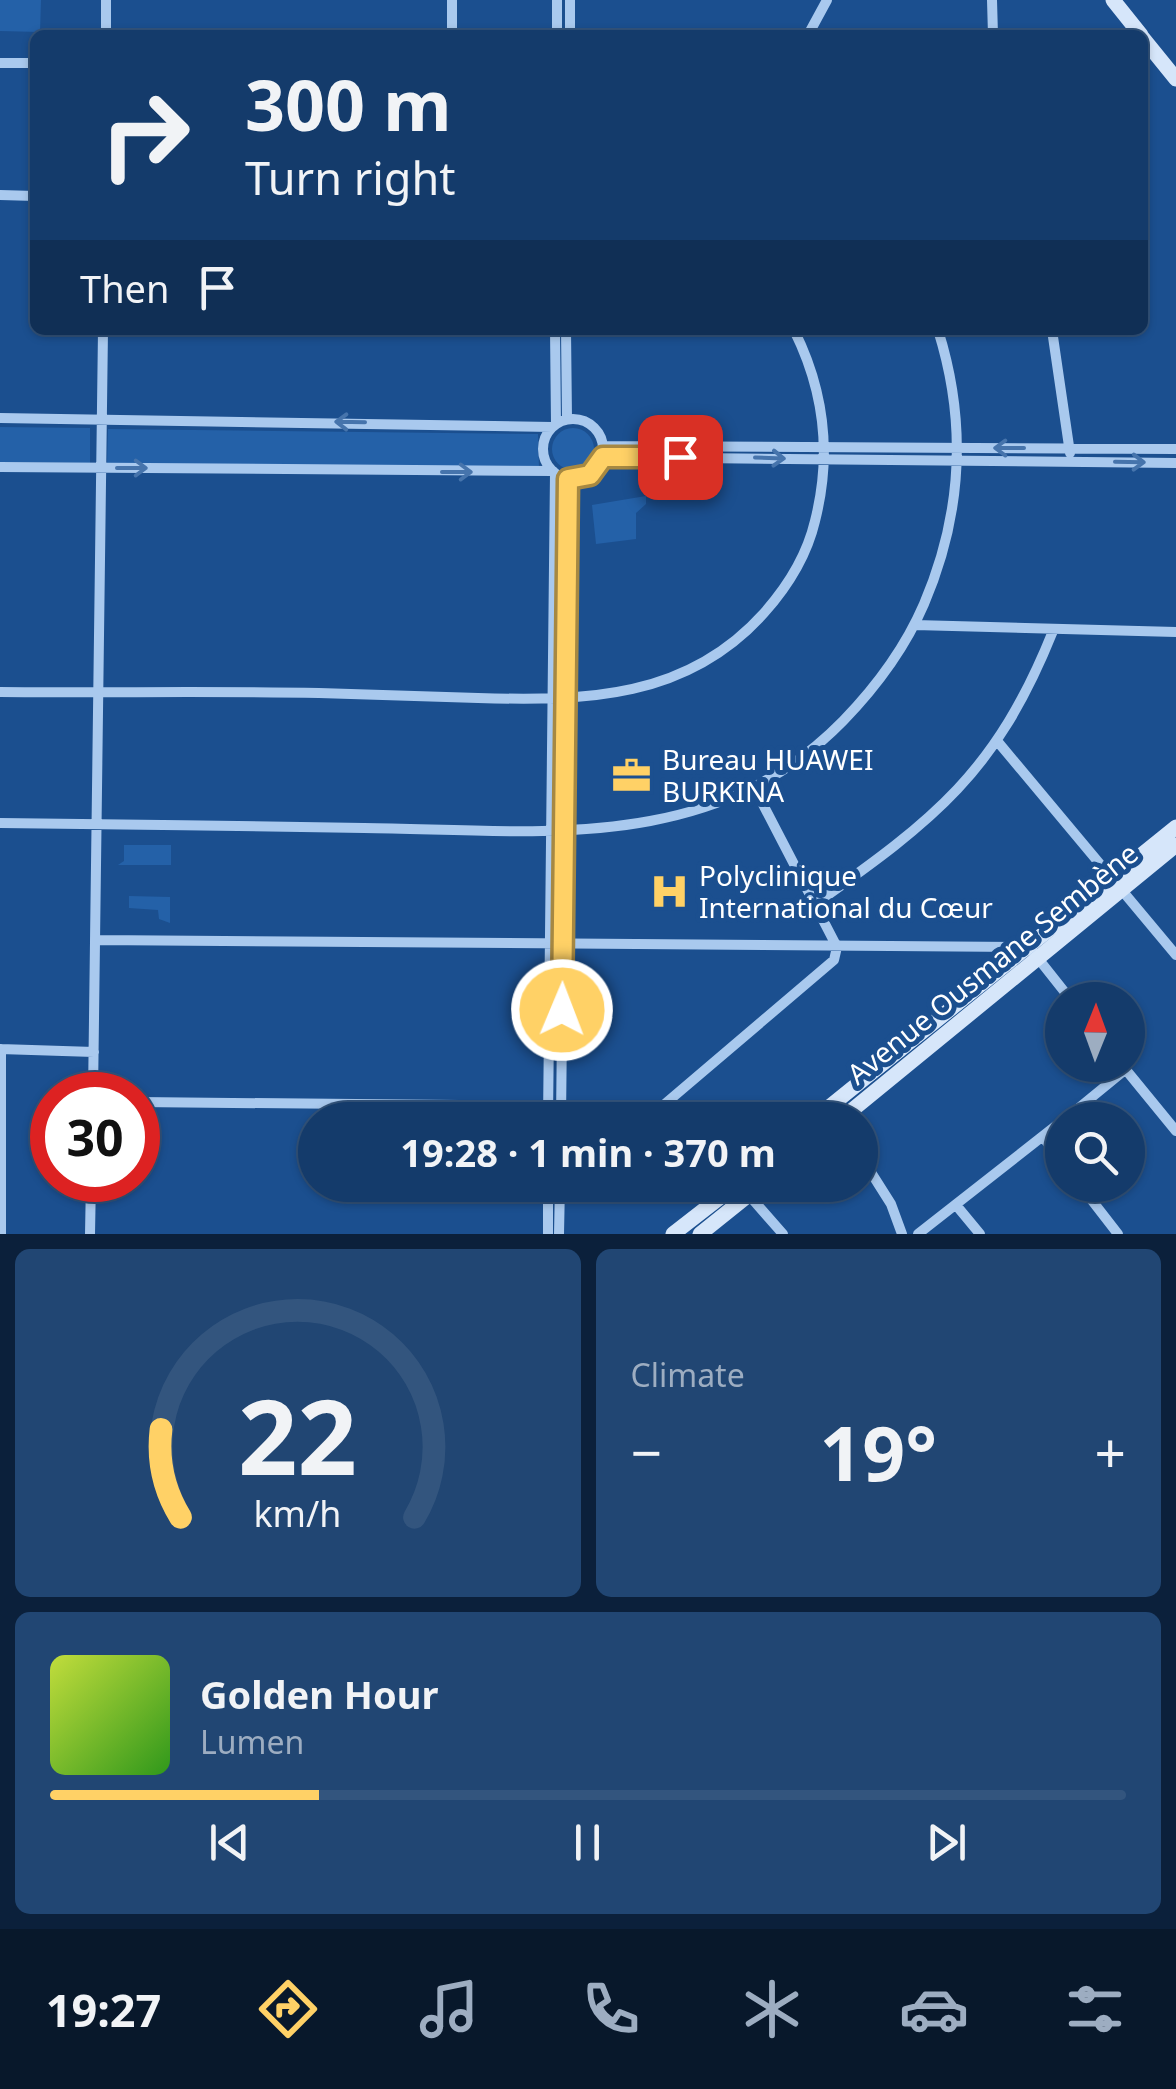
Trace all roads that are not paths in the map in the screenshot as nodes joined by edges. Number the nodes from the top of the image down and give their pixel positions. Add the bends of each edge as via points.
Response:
1 (106, 0) edge
2 (452, 0) edge
3 (557, 0) edge
4 (570, 0) edge
5 (827, 0) edge
6 (992, 0) edge
7 (1112, 0) edge
8 (106, 30) edge
9 (452, 30) edge
10 (557, 30) edge
11 (570, 30) edge
12 (811, 30) edge
13 (993, 30) edge
14 (1137, 30) edge
15 (1148, 44) edge
16 (0, 63) edge
17 (30, 63) edge
18 (1176, 79) edge
19 (0, 195) edge
20 (30, 196) edge
21 (103, 335) edge
22 (555, 335) edge
23 (566, 335) edge
24 (796, 335) edge
25 (939, 335) edge
26 (1053, 335) edge
27 (0, 418) edge
28 (102, 419) junction
29 (558, 423) junction
30 (827, 446) junction
31 (959, 448) junction
32 (1070, 448) junction
33 (1176, 449) edge
34 (604, 452) junction
35 (827, 460) junction
36 (959, 460) junction
37 (1070, 462) junction
38 (1176, 463) edge
39 (0, 467) edge
40 (102, 468) junction
41 (554, 472) junction
42 (568, 479) junction
43 (915, 625) junction
44 (1053, 631) junction
45 (1176, 632) edge
46 (0, 692) edge
47 (99, 693) junction
48 (550, 700) junction
49 (565, 700) junction
50 (998, 742) junction
51 (755, 789) junction
52 (0, 822) edge
53 (98, 824) junction
54 (1176, 827) edge
55 (548, 830) junction
56 (564, 831) junction
57 (1176, 845) edge
58 (1118, 883) junction
59 (814, 904) junction
60 (96, 940) junction
61 (548, 945) junction
62 (563, 945) junction
63 (836, 948) junction
64 (1034, 953) junction
65 (1176, 955) edge
66 (1056, 982) edge
67 (1, 1049) edge
68 (94, 1052) junction
69 (94, 1072) edge
70 (1106, 1082) edge
71 (1135, 1082) edge
72 (160, 1102) edge
73 (548, 1102) edge
74 (561, 1102) edge
75 (668, 1102) edge
76 (840, 1102) edge
77 (861, 1102) edge
78 (1083, 1102) edge
79 (298, 1104) edge
80 (1176, 1131) edge
81 (1043, 1137) joint
82 (1045, 1140) edge
83 (878, 1183) edge
84 (91, 1202) edge
85 (548, 1202) edge
86 (562, 1202) edge
87 (724, 1202) edge
88 (732, 1202) edge
89 (757, 1202) edge
90 (1093, 1202) edge
91 (956, 1205) junction
92 (1, 1234) edge
93 (90, 1234) edge
94 (548, 1234) edge
95 (560, 1234) edge
96 (673, 1234) edge
97 (700, 1234) edge
98 (782, 1234) edge
99 (902, 1234) edge
100 (918, 1234) edge
101 (980, 1234) edge
102 (1118, 1234) edge

1 - 8 street
2 - 9 street
3 - 10 street
4 - 11 street
5 - 12 street
6 - 13 street
7 - 14 main road
15 - 18 main road
16 - 17 street
19 - 20 street
21 - 28 street
22 - 29 street
23 - 29 street
24 - 30 street via 812,372
25 - 31 street via 957,407
26 - 32 street
27 - 28 street
29 -> 28 street
28 - 40 street
29 - 34 street via 592,424
29 - 41 street via 543,445
30 - 31 street
30 - 34 street
30 - 35 street
32 -> 31 street
31 - 36 street
32 - 33 street
32 - 37 street
34 -> 35 street
34 - 42 street via 590,475
35 - 36 street
35 - 49 street via 812,535 798,566 741,637 690,672 650,687
36 - 37 street
36 - 43 street via 943,549
37 -> 38 street
39 - 40 street
40 -> 41 street
40 - 47 street
41 - 42 street
41 - 48 street
42 - 49 street
43 - 44 street
43 - 51 street via 857,707
44 - 45 street
44 - 50 street
46 - 47 street
47 - 48 street
47 - 53 street
48 - 49 street
48 - 55 street
49 - 56 street
50 - 58 street
50 - 59 street via 931,820
51 - 56 street via 671,819
51 - 59 street
52 - 53 street
53 - 55 street
53 - 60 street
54 - 58 main road, Avenue Ousmane Sembène
55 - 56 street
55 - 61 street
56 - 62 street
57 - 58 main road, Avenue Ousmane Sembène
58 - 64 main road, Avenue Ousmane Sembène
58 - 65 street
59 - 63 street
60 - 61 street
60 - 68 street
61 - 62 street
61 - 73 street
62 - 63 street
62 - 74 street
63 - 64 street
63 - 75 street via 830,968
64 - 66 street
64 - 76 main road, Avenue Ousmane Sembène
64 - 77 main road, Avenue Ousmane Sembène
67 - 68 street
67 - 92 street
68 - 69 street
70 - 78 street
71 - 80 street
72 - 79 street
81 - 82 street
81 - 91 street
83 - 99 street
84 - 93 street
85 - 94 street
86 - 95 street
87 - 96 main road
88 - 97 main road
89 - 98 street
90 - 102 street
91 - 100 street
91 - 101 street

